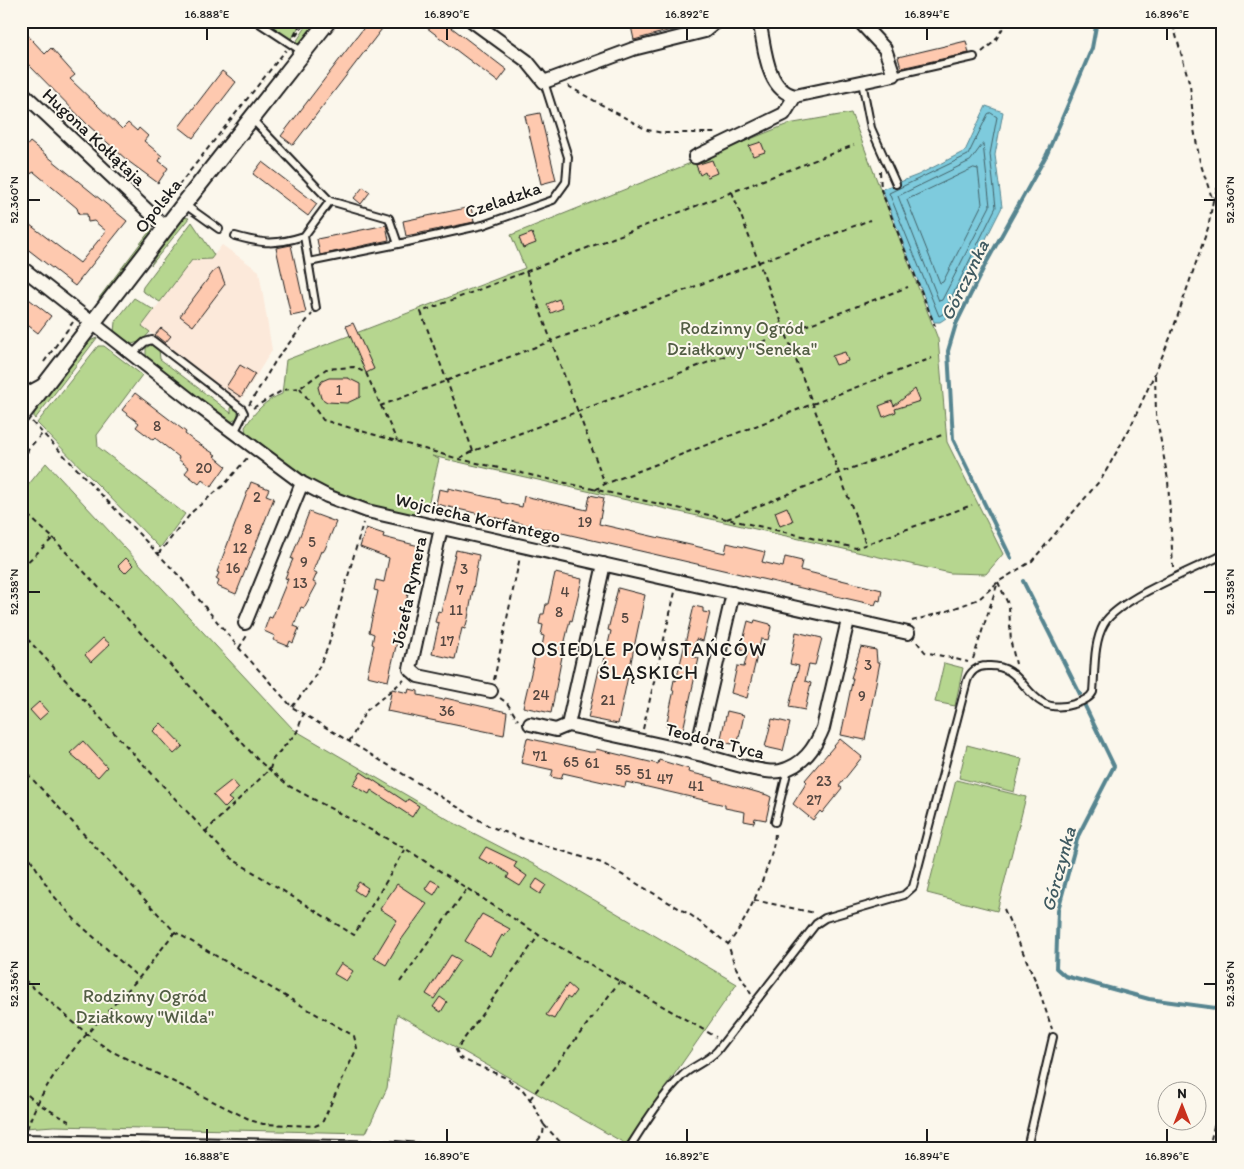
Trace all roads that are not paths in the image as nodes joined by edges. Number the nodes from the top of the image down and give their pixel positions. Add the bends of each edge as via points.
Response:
1 (256, 21) edge
2 (328, 21) edge
3 (472, 21) edge
4 (717, 21) edge
5 (759, 21) edge
6 (859, 21) edge
7 (304, 53) junction
8 (974, 57) road end
9 (894, 75) junction
10 (544, 82) junction
11 (862, 82) junction
12 (795, 96) junction
13 (24, 100) edge
14 (251, 118) junction
15 (695, 157) dead end
16 (896, 184) dead end
17 (330, 201) junction
18 (184, 204) junction
19 (166, 228) junction
20 (219, 229) dead end
21 (235, 236) dead end
22 (304, 236) junction
23 (398, 244) junction
24 (309, 262) junction
25 (21, 267) edge
26 (316, 308) road end
27 (93, 323) junction
28 (132, 354) junction
29 (45, 384) junction
30 (21, 397) edge
31 (22, 415) edge
32 (234, 433) junction
33 (302, 483) junction
34 (441, 528) junction
35 (1223, 555) edge
36 (604, 564) junction
37 (733, 593) junction
38 (848, 620) junction
39 (245, 623) dead end
40 (908, 633) road end
41 (491, 692) road end
42 (530, 724) road end
43 (568, 725) junction
44 (696, 753) junction
45 (788, 769) junction
46 (775, 822) road end
47 (1053, 1038) road end
48 (22, 1138) edge
49 (433, 1148) edge
50 (629, 1148) edge
51 (1027, 1148) edge

1 - 7 lane
2 - 7 street, Opolska
3 - 10 street via 527,61
4 - 10 street via 705,31 633,49
5 - 12 street via 774,79
6 - 9 street via 885,49
7 - 14 street, Opolska
8 - 9 lane
9 - 11 street
10 - 23 lane, Czeladzka via 568,156 566,182 553,200 483,225
11 - 12 street
11 - 16 lane via 871,128
12 - 15 street via 784,114
13 - 19 street, Hugona Kołłątaja
14 - 17 lane
14 - 18 street, Opolska
17 - 22 lane
17 - 23 lane via 389,218
18 - 19 street, Opolska
18 - 20 lane
19 - 27 street, Opolska
21 - 22 lane via 260,244
22 - 24 lane
23 - 24 lane, Czeladzka
24 - 26 lane
25 - 27 street, Wojciecha Korfantego
27 - 28 street, Wojciecha Korfantego
27 - 29 street, Opolska
28 - 32 street, Wojciecha Korfantego
28 - 32 lane via 152,340 244,413
29 - 30 street
29 - 31 street, Opolska
32 - 33 street, Wojciecha Korfantego
33 - 34 street, Wojciecha Korfantego via 367,511
33 - 39 street
34 - 36 street, Wojciecha Korfantego
34 - 41 street, Józefa Rymera via 410,669 418,676
35 - 50 lane via 1129,602 1108,618 1098,642 1091,696 1069,705 1046,705 1006,669 991,666 976,669 969,676 915,883 909,892 825,918 816,924 724,1042 708,1060 682,1076
36 - 37 street, Wojciecha Korfantego
36 - 43 street
37 - 38 street, Wojciecha Korfantego
37 - 44 street
38 - 40 street, Wojciecha Korfantego
38 - 45 street via 817,743 806,757
42 - 43 street, Teodora Tyca via 556,730
43 - 44 street, Teodora Tyca
44 - 45 street, Teodora Tyca via 768,772
45 - 46 lane
47 - 51 lane
48 - 49 lane

